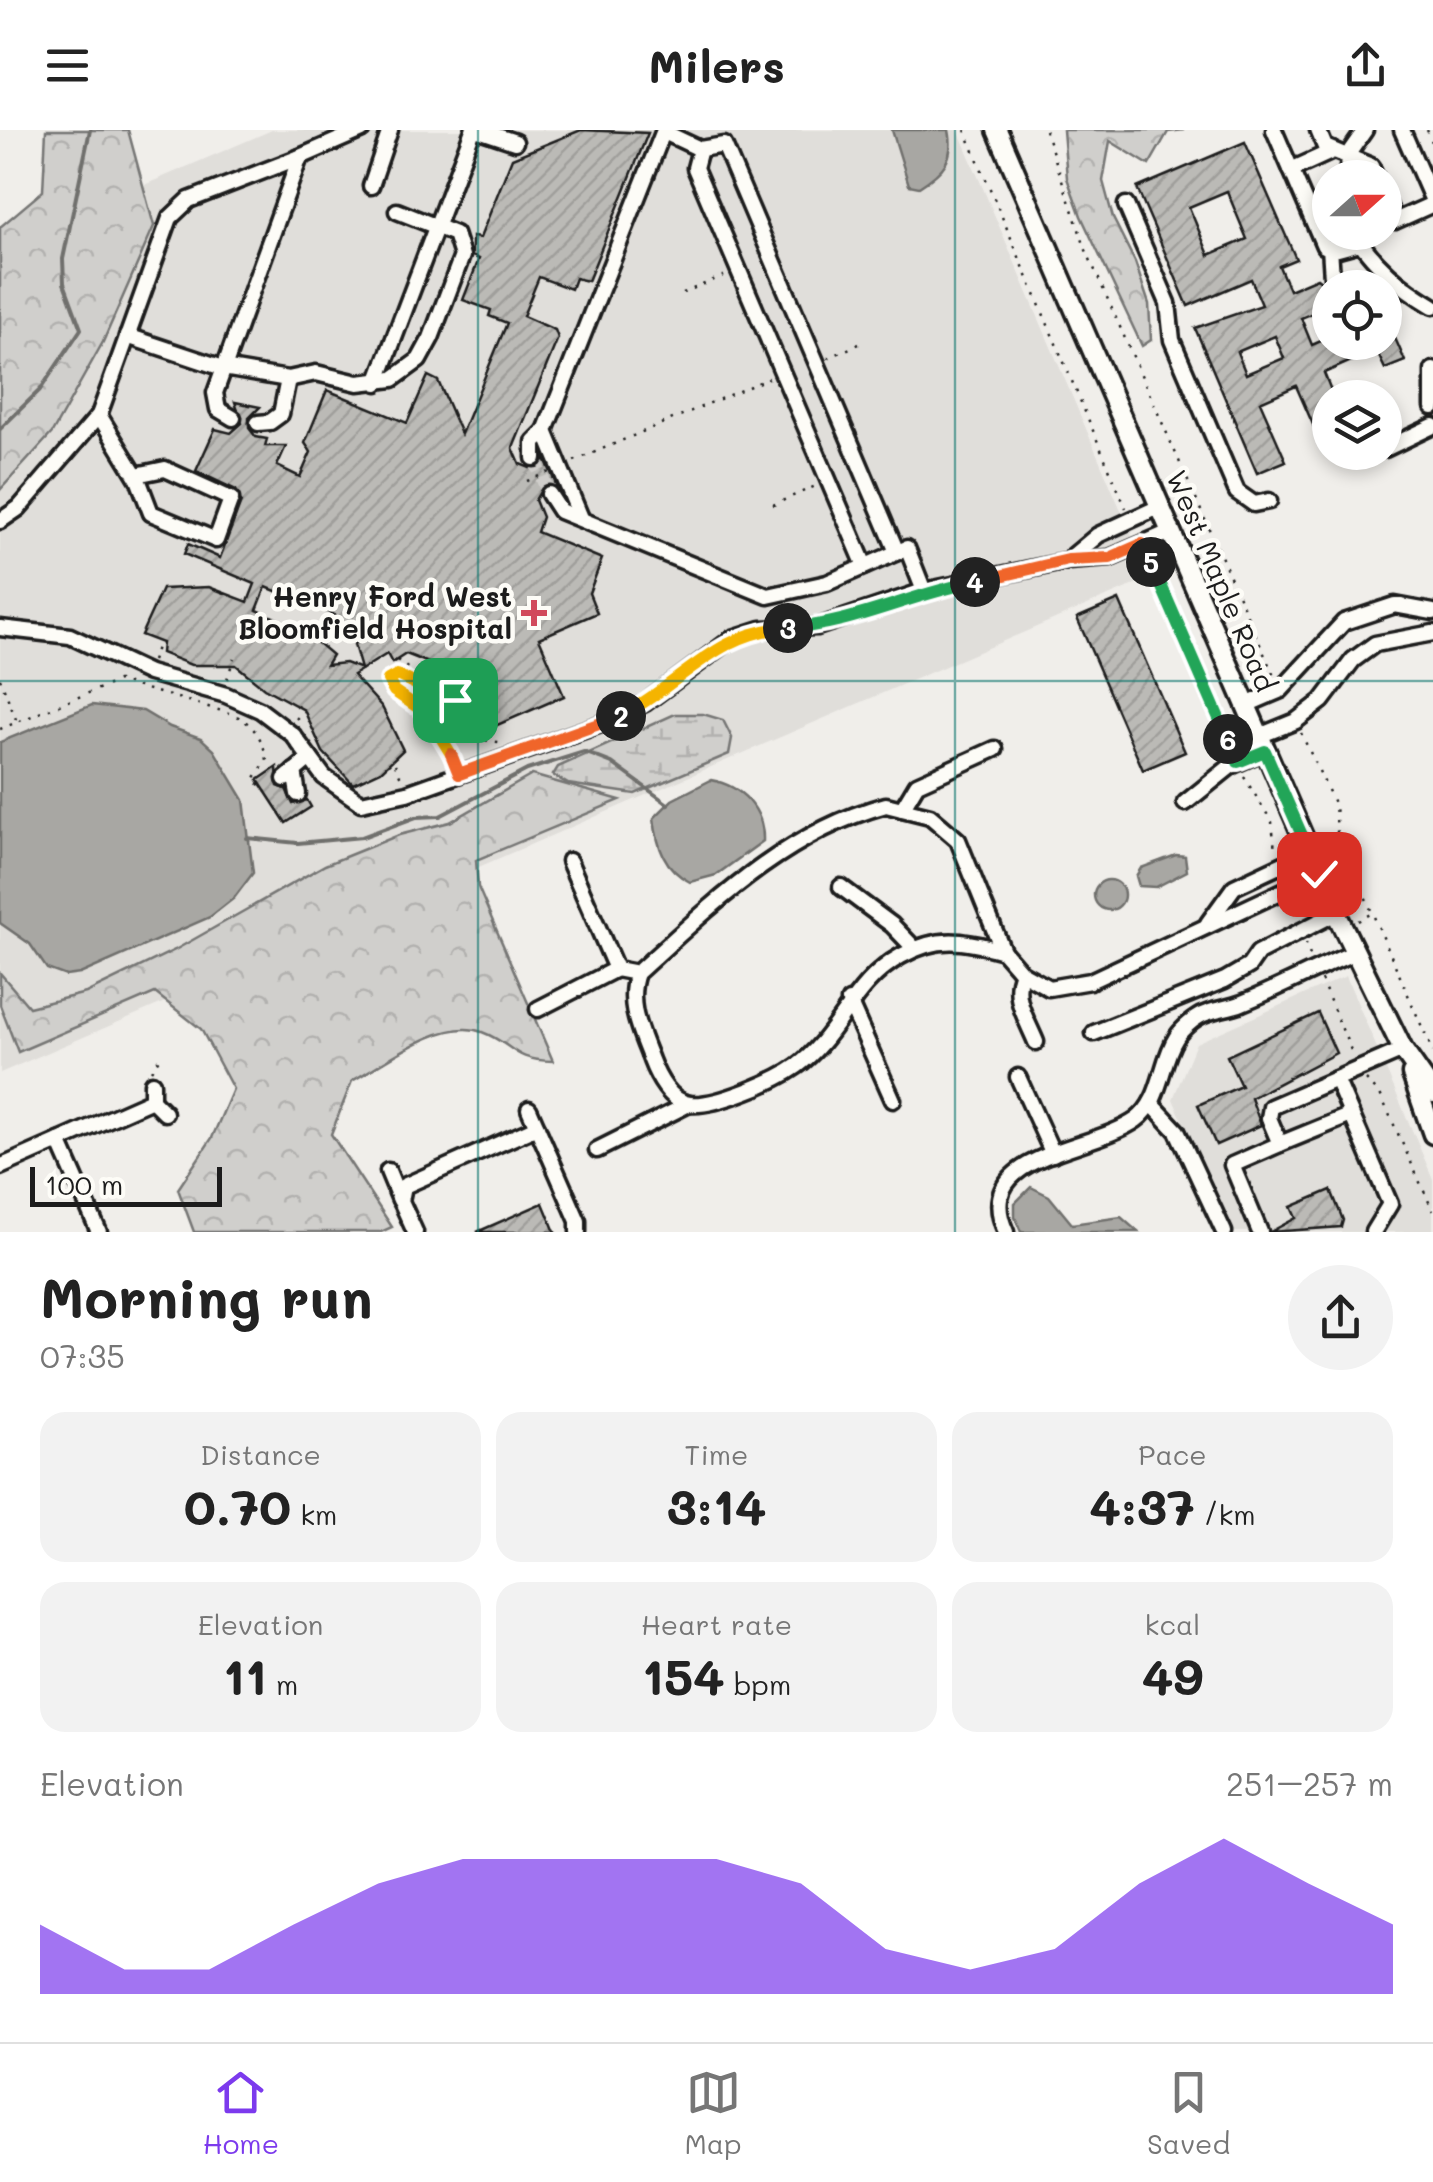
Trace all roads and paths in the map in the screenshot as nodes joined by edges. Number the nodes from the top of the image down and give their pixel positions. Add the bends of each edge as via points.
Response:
1 (362, 130) edge
2 (390, 130) edge
3 (476, 130) edge
4 (965, 130) edge
5 (996, 130) edge
6 (1045, 130) edge
7 (1274, 130) edge
8 (1318, 130) edge
9 (1402, 130) edge
10 (1427, 130) edge
11 (664, 131) edge
12 (1361, 131) edge
13 (515, 142) dead end
14 (1433, 144) edge
15 (700, 149) junction
16 (1333, 152) junction
17 (300, 157) junction
18 (1350, 160) joint
19 (1291, 170) junction
20 (371, 186) dead end
21 (1433, 203) edge
22 (1126, 206) dead end
23 (397, 211) dead end
24 (1402, 217) edge
25 (1312, 218) edge
26 (436, 226) junction
27 (738, 270) junction
28 (1402, 290) edge
29 (684, 293) dead end
30 (1433, 306) edge
31 (127, 336) junction
32 (859, 344) dead end
33 (816, 360) junction
34 (223, 368) junction
35 (1433, 370) edge
36 (782, 372) junction
37 (288, 379) junction
38 (377, 383) junction
39 (1433, 407) edge
40 (99, 415) junction
41 (233, 418) dead end
42 (258, 423) dead end
43 (1433, 426) edge
44 (545, 431) junction
45 (1402, 441) edge
46 (534, 458) tunnel mouth
47 (560, 468) junction
48 (136, 475) junction
49 (829, 481) junction
50 (527, 482) dead end
51 (549, 494) tunnel mouth
52 (1269, 501) dead end
53 (773, 505) dead end
54 (1159, 507) junction
55 (581, 518) junction
56 (1132, 520) junction
57 (0, 521) edge
58 (1170, 532) junction
59 (1142, 544) junction
60 (898, 552) junction
61 (1068, 560) junction
62 (865, 566) junction
63 (924, 591) junction
64 (1433, 612) edge
65 (0, 628) edge
66 (1433, 633) edge
67 (159, 642) dead end
68 (397, 660) dead end
69 (444, 671) dead end
70 (148, 672) junction
71 (0, 678) edge
72 (438, 682) junction
73 (450, 682) dead end
74 (1281, 690) junction
75 (1246, 705) junction
76 (1296, 720) junction
77 (17, 722) junction
78 (0, 729) edge
79 (479, 733) dead end
80 (1262, 744) junction
81 (995, 750) dead end
82 (310, 758) junction
83 (512, 758) junction
84 (1238, 762) junction
85 (395, 764) dead end
86 (459, 774) junction
87 (293, 785) dead end
88 (266, 792) dead end
89 (407, 793) junction
90 (1185, 804) dead end
91 (902, 809) junction
92 (1308, 852) junction
93 (569, 862) dead end
94 (1278, 865) junction
95 (1319, 874) junction
96 (841, 887) dead end
97 (1287, 887) junction
98 (1373, 913) junction
99 (1336, 914) junction
100 (1358, 921) dead end
101 (1207, 924) junction
102 (1302, 930) junction
103 (915, 949) junction
104 (1003, 951) junction
105 (1354, 953) junction
106 (616, 969) junction
107 (1316, 969) junction
108 (637, 973) junction
109 (1022, 973) junction
110 (849, 1002) junction
111 (538, 1009) dead end
112 (1094, 1033) dead end
113 (1036, 1042) dead end
114 (1403, 1050) junction
115 (1433, 1052) edge
116 (160, 1057) dead end
117 (1360, 1070) junction
118 (1018, 1077) dead end
119 (149, 1078) joint
120 (1336, 1078) junction
121 (1433, 1094) edge
122 (152, 1100) junction
123 (893, 1100) dead end
124 (1151, 1103) junction
125 (689, 1104) junction
126 (529, 1109) dead end
127 (165, 1113) dead end
128 (1351, 1115) junction
129 (537, 1128) junction
130 (1433, 1134) edge
131 (59, 1141) junction
132 (1280, 1144) junction
133 (598, 1150) dead end
134 (1052, 1154) junction
135 (0, 1166) edge
136 (388, 1171) dead end
137 (401, 1201) junction
138 (1433, 1211) edge
139 (99, 1232) edge
140 (415, 1232) edge
141 (578, 1232) edge
142 (1006, 1232) edge
143 (1224, 1232) edge
144 (1260, 1232) edge
145 (1373, 1232) edge

1 - 17 street
2 - 20 street
3 - 13 street
3 - 26 street
4 - 56 path
5 - 54 main road, West Maple Road
6 - 74 path via 1124,339
7 - 19 street
8 - 16 street
9 - 21 street
10 - 14 path
11 - 15 street
11 - 44 street
12 - 18 street
15 - 27 street via 695,168
15 - 33 street via 724,145
16 - 18 street
16 - 19 street
17 - 31 street via 189,200 170,218
17 - 34 street
19 - 25 street
21 - 24 street
22 - 52 street via 1168,303 1172,340 1237,492 1254,504
23 - 26 street
26 - 38 street
26 - 38 street via 455,234 462,256 419,360
27 - 29 path
27 - 36 street
28 - 30 street
31 - 34 street
31 - 40 street
32 - 33 path
33 - 60 street
34 - 37 street
34 - 41 street via 214,393 218,410
35 - 39 street
36 - 47 path
36 - 49 street
37 - 38 street via 316,372
37 - 42 street via 281,414
40 - 48 street
40 - 57 street via 19,508
43 - 45 street
44 - 46 street via 534,442
44 - 47 street
47 - 50 path
47 - 55 street
48 - 48 street via 151,513 216,540 231,499 165,469
49 - 53 path
49 - 62 street
51 - 55 street via 560,510
54 - 56 street
54 - 58 main road, West Maple Road
55 - 62 street via 768,596 827,583
56 - 61 street via 1098,535
58 - 59 street
58 - 75 main road, West Maple Road
59 - 61 street via 1110,558
59 - 84 path
60 - 62 street
60 - 63 street via 906,548
61 - 63 street
63 - 83 street via 817,627 760,628 733,638 645,703
64 - 74 street via 1395,605 1344,622
65 - 70 street via 70,636
66 - 76 street via 1375,644
67 - 70 path
68 - 72 path
69 - 72 path
70 - 82 street via 260,710
71 - 77 path
72 - 73 path via 448,703 455,700
72 - 86 path via 430,691 397,675 388,684 426,713
74 - 75 street
75 - 80 main road, West Maple Road
76 - 80 street
76 - 98 path
77 - 78 path
77 - 88 path via 125,682 245,720 264,745 267,760 254,779
79 - 83 path via 484,740 503,741
80 - 84 street
80 - 92 main road, West Maple Road
81 - 91 street via 917,784
82 - 87 street
82 - 89 street via 324,778 361,803
83 - 86 street
84 - 90 street
84 - 94 path via 1272,822
85 - 89 path
86 - 89 street
91 - 104 street via 930,816 958,840
91 - 108 street via 886,805 838,818 780,852
92 - 94 street
92 - 95 main road, West Maple Road
93 - 106 street
94 - 101 street via 1234,887
95 - 97 street
95 - 99 main road, West Maple Road
96 - 103 street
97 - 101 street
97 - 102 path
98 - 100 path
98 - 115 path
99 - 102 street
99 - 105 main road, West Maple Road
101 - 109 street via 1090,981 1049,988
102 - 107 path
102 - 112 street via 1224,980
103 - 104 street via 959,938
103 - 110 street
104 - 109 street
105 - 107 street
105 - 114 main road, West Maple Road
106 - 108 street
106 - 111 street
107 - 117 path
107 - 124 street via 1199,1016 1176,1036
108 - 125 street via 630,992 657,1076
109 - 113 street via 1018,999
110 - 123 street
110 - 125 street via 798,1065 755,1086
114 - 117 street
114 - 121 main road, West Maple Road
114 - 130 main road, West Maple Road
116 - 119 path
117 - 120 street
117 - 138 path via 1380,1094
118 - 134 street
119 - 122 street
120 - 128 street
120 - 132 street via 1271,1107
122 - 127 street
122 - 131 street
124 - 134 street via 1136,1120
124 - 143 street via 1177,1131
125 - 133 street
126 - 129 street
128 - 132 street
128 - 145 street via 1390,1204
129 - 137 street via 404,1186
129 - 141 street
131 - 135 street
131 - 139 street
132 - 144 street via 1232,1165
134 - 142 street via 1008,1178 997,1195
136 - 137 street
137 - 140 street

